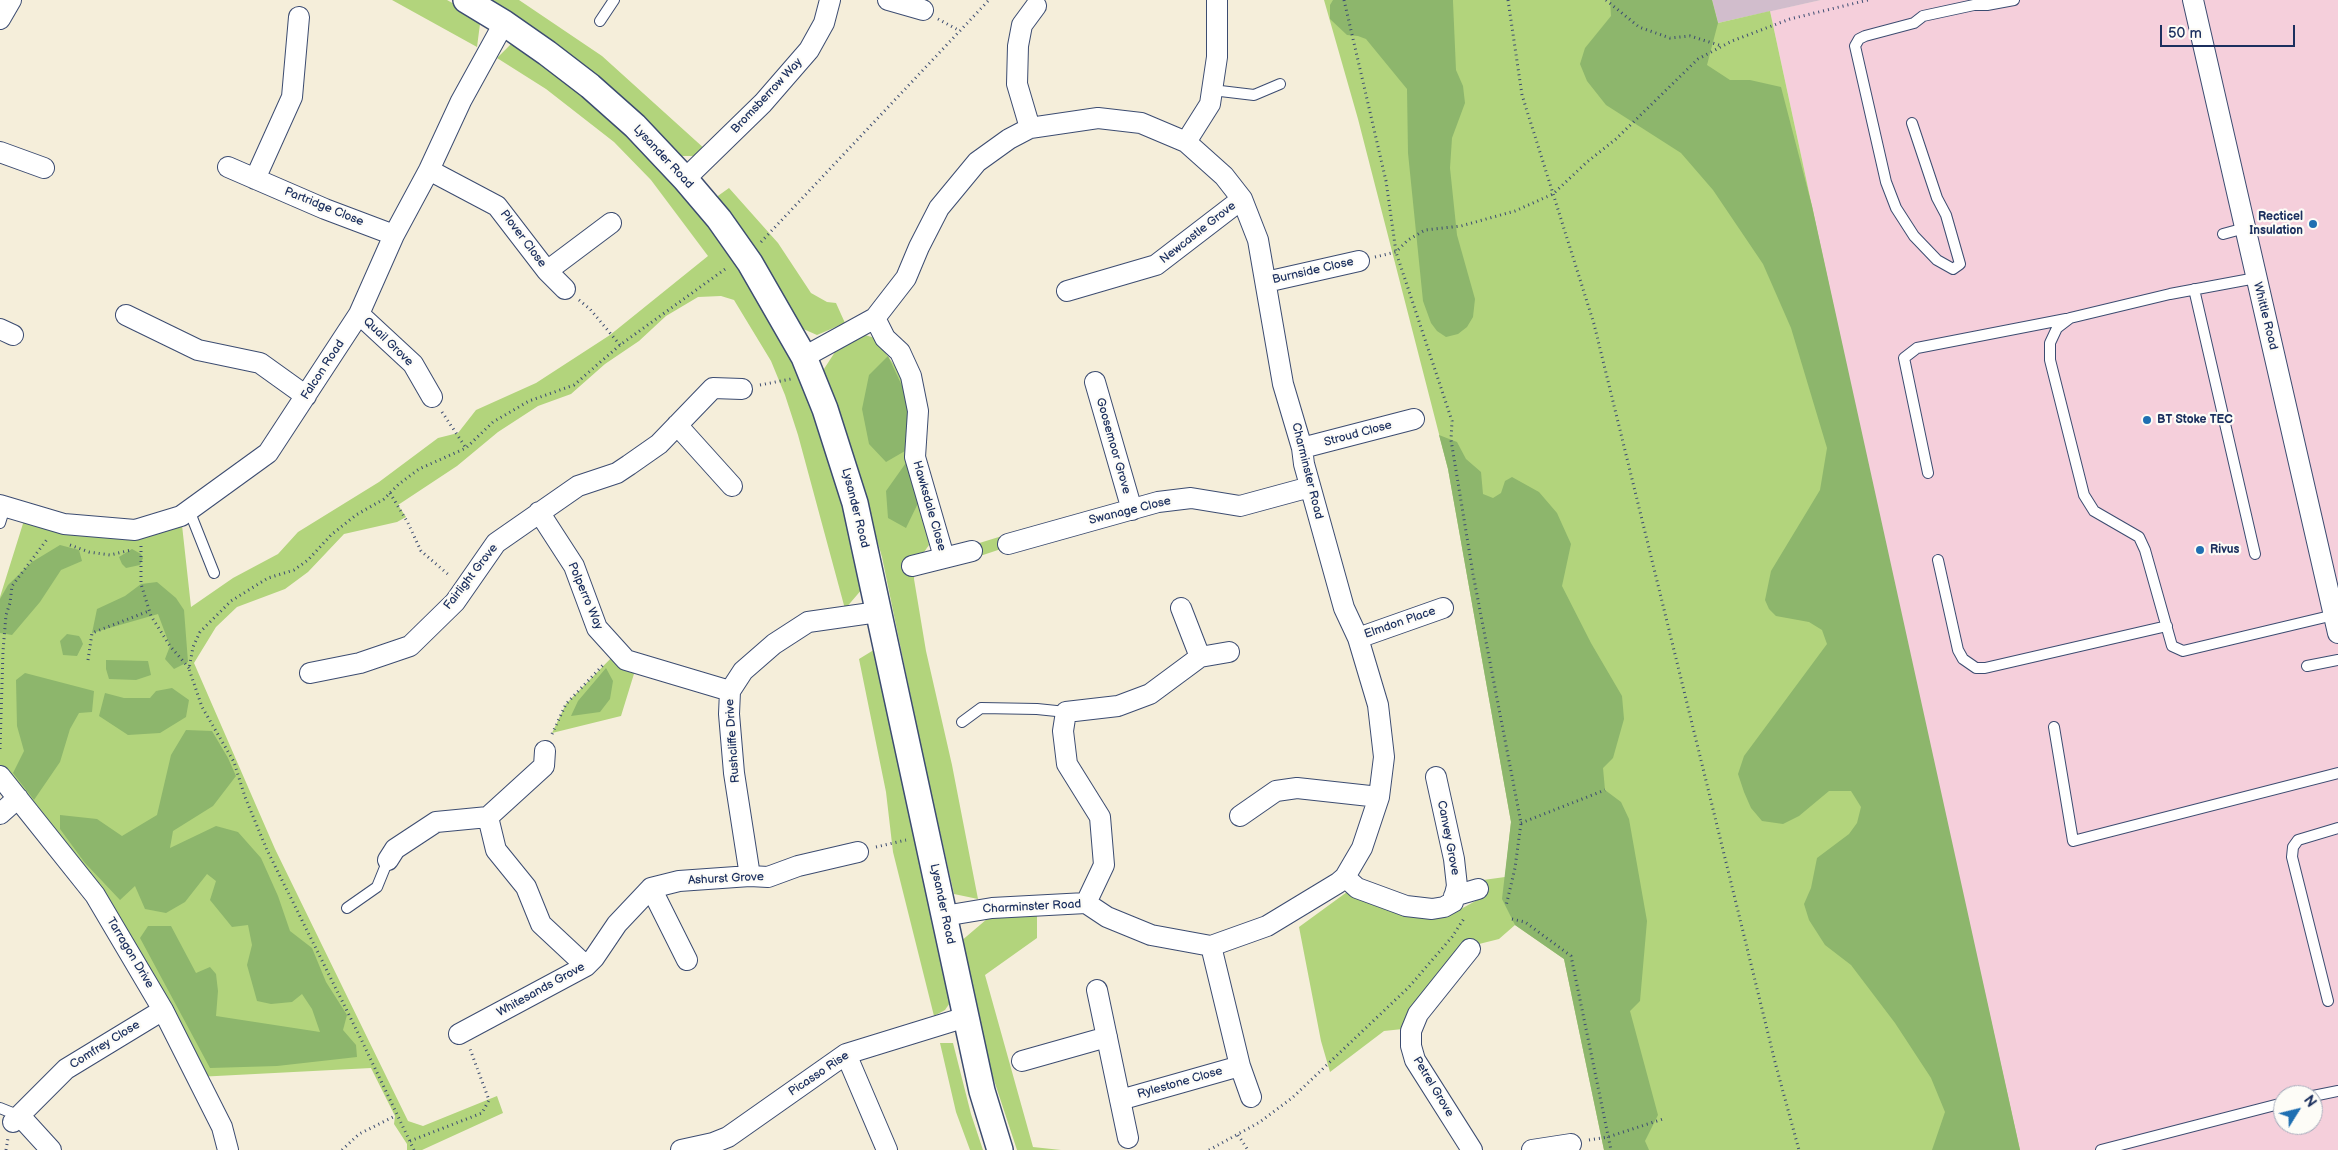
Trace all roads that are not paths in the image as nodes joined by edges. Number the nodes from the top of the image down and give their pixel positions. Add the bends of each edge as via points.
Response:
1 (11, 0) edge
2 (466, 0) edge
3 (614, 0) edge
4 (830, 0) edge
5 (888, 0) edge
6 (1217, 0) edge
7 (2014, 0) edge
8 (2193, 0) edge
9 (1036, 6) dead end
10 (923, 10) road end
11 (299, 17) dead end
12 (0, 19) edge
13 (600, 21) dead end
14 (504, 22) junction
15 (1280, 84) dead end
16 (1212, 90) junction
17 (1912, 123) dead end
18 (1030, 128) junction
19 (1186, 142) junction
20 (0, 152) edge
21 (228, 167) dead end
22 (44, 168) dead end
23 (429, 170) junction
24 (255, 179) junction
25 (685, 180) junction
26 (1242, 199) junction
27 (611, 223) dead end
28 (2245, 228) junction
29 (2223, 234) dead end
30 (394, 235) junction
31 (1360, 261) dead end
32 (547, 271) junction
33 (2256, 278) junction
34 (1266, 282) junction
35 (565, 289) road end
36 (2194, 289) junction
37 (1067, 291) dead end
38 (359, 314) junction
39 (126, 315) dead end
40 (875, 318) junction
41 (2070, 318) junction
42 (807, 364) junction
43 (1095, 382) dead end
44 (742, 389) road end
45 (306, 396) junction
46 (432, 397) road end
47 (1414, 419) dead end
48 (677, 425) junction
49 (1302, 448) junction
50 (1928, 473) dead end
51 (732, 486) dead end
52 (1310, 487) junction
53 (544, 509) junction
54 (189, 510) junction
55 (1132, 510) junction
56 (2, 512) edge
57 (1008, 544) dead end
58 (972, 551) dead end
59 (2255, 554) dead end
60 (944, 557) junction
61 (1938, 560) dead end
62 (912, 566) dead end
63 (214, 573) dead end
64 (1181, 608) dead end
65 (1443, 608) dead end
66 (878, 612) junction
67 (2336, 624) edge
68 (2167, 626) junction
69 (1358, 638) junction
70 (1229, 652) dead end
71 (1200, 657) junction
72 (2338, 660) edge
73 (2307, 666) dead end
74 (310, 673) dead end
75 (730, 691) junction
76 (1066, 712) junction
77 (962, 722) dead end
78 (2054, 728) dead end
79 (545, 751) road end
80 (2338, 773) edge
81 (0, 776) edge
82 (1436, 777) dead end
83 (1379, 797) junction
84 (18, 798) junction
85 (0, 814) edge
86 (1240, 816) dead end
87 (488, 818) junction
88 (2338, 828) edge
89 (858, 852) road end
90 (388, 860) joint
91 (750, 876) junction
92 (1345, 876) junction
93 (651, 888) junction
94 (1478, 889) dead end
95 (1454, 896) junction
96 (1086, 903) junction
97 (347, 908) dead end
98 (944, 916) junction
99 (1212, 946) junction
100 (1470, 949) dead end
101 (687, 960) dead end
102 (586, 966) junction
103 (1097, 990) dead end
104 (2328, 1001) dead end
105 (163, 1010) junction
106 (966, 1017) junction
107 (462, 1033) road end
108 (1107, 1037) junction
109 (846, 1054) junction
110 (1022, 1061) dead end
111 (1240, 1066) junction
112 (2338, 1091) edge
113 (2323, 1094) edge
114 (1251, 1097) dead end
115 (1120, 1100) junction
116 (2273, 1106) edge
117 (11, 1115) edge
118 (1128, 1138) dead end
119 (1571, 1144) dead end
120 (713, 1147) edge
121 (51, 1150) edge
122 (228, 1150) edge
123 (681, 1150) edge
124 (887, 1150) edge
125 (1000, 1150) edge
126 (1472, 1150) edge
127 (1532, 1150) edge
128 (2101, 1150) edge

1 - 12 street
2 - 14 street, Lysander Road
3 - 13 lane
4 - 25 street, Bromsberrow Way via 824,23 809,50 763,103
5 - 10 street
6 - 16 street via 1217,57
7 - 17 lane via 1974,4 1923,16 1914,23 1858,39 1854,46 1886,182 1896,208 1914,236 1937,260 1953,269 1960,264 1951,231
8 - 28 street, Whittle Road
9 - 18 street via 1022,25 1018,46 1017,84
11 - 24 street via 292,96
14 - 23 street, Falcon Road via 461,101
14 - 25 street, Lysander Road via 608,101
15 - 16 lane via 1254,96
16 - 19 street via 1210,104
18 - 19 street, Charminster Road via 1098,118 1140,123
18 - 40 street, Charminster Road via 977,162 958,185 940,208 906,278
19 - 26 street, Charminster Road via 1224,176
20 - 22 street
21 - 24 street, Partridge Close
23 - 30 street, Falcon Road
23 - 32 street, Plover Close via 497,206
24 - 30 street, Partridge Close
25 - 42 street, Lysander Road via 744,255
26 - 34 street, Charminster Road via 1258,240
26 - 37 street, Newcastle Grove via 1156,265
27 - 32 street, Plover Close
28 - 29 lane
28 - 33 street, Whittle Road
30 - 38 street, Falcon Road
31 - 34 street, Burnside Close
32 - 35 street
33 - 36 lane
33 - 67 street, Whittle Road
34 - 49 street, Charminster Road via 1283,384
36 - 41 lane
36 - 59 lane
38 - 45 street, Falcon Road
38 - 46 street, Quail Grove via 413,364
39 - 45 street via 198,350 260,363
40 - 42 street, Charminster Road
40 - 60 street, Hawksdale Close via 885,338 900,352 911,376 918,411 915,458
41 - 50 lane via 1917,348 1904,358
41 - 68 lane via 2057,328 2050,343 2050,360 2084,495 2094,511 2139,537
42 - 66 street, Lysander Road via 856,503
43 - 55 street, Goosemoor Grove
44 - 48 street, Fairlight Grove via 713,388
45 - 54 street, Falcon Road via 268,453
47 - 49 street, Stroud Close
48 - 51 street
48 - 53 street, Fairlight Grove via 659,444 617,473 578,486
49 - 52 street, Charminster Road
52 - 55 street, Swanage Close via 1240,506 1191,498 1158,502
52 - 69 street, Charminster Road via 1344,608
53 - 74 street, Fairlight Grove via 496,543 454,602 410,646 360,663
53 - 75 street, Polperro Way via 574,566 596,628 626,660
54 - 56 street, Falcon Road via 181,516 134,530 64,524
54 - 63 lane
55 - 57 street, Swanage Close
58 - 60 street
60 - 62 street
61 - 68 lane via 1958,650 1963,659 1976,668
64 - 71 street
65 - 69 street, Elmdon Place
66 - 75 street, Rushcliffe Drive via 808,622 774,644 743,671
66 - 98 street, Lysander Road
67 - 68 lane via 2183,651 2172,646
69 - 83 street, Charminster Road via 1378,705 1384,757
70 - 71 street
71 - 76 street via 1150,694 1118,706
72 - 73 lane
75 - 91 street, Rushcliffe Drive via 734,773
76 - 77 lane via 1037,708 981,708
76 - 96 street via 1066,764 1100,817 1104,865
78 - 80 lane via 2073,841
79 - 87 street via 544,766
81 - 84 street, Tarragon Drive
82 - 95 street, Canvey Grove via 1454,859 1457,886
83 - 86 street via 1311,789 1283,790 1276,791
83 - 92 street, Charminster Road via 1362,848
84 - 85 street
84 - 105 street, Tarragon Drive via 95,895
87 - 90 street via 436,822 395,849
87 - 102 street via 496,850 526,887 541,924
88 - 104 lane via 2298,840 2292,857
89 - 91 street, Ashurst Grove via 798,866 768,877
90 - 97 lane via 377,887
91 - 93 street, Ashurst Grove via 679,881
92 - 95 street via 1357,888 1406,906 1444,907 1454,902
92 - 99 street, Charminster Road via 1267,926
93 - 101 street
93 - 102 street, Whitesands Grove via 617,924
94 - 95 street
96 - 98 street, Charminster Road via 992,908
96 - 99 street, Charminster Road via 1107,917 1151,935
98 - 106 street, Lysander Road
99 - 111 street, Rylestone Close
100 - 126 street, Petrel Grove via 1418,1014 1411,1038 1414,1060
102 - 107 street, Whitesands Grove
103 - 108 street, Rylestone Close
105 - 117 street, Comfrey Close via 66,1069
105 - 122 street, Tarragon Drive via 222,1127
106 - 109 street, Picasso Rise
106 - 125 street, Lysander Road via 982,1091
108 - 110 street
108 - 115 street, Rylestone Close
109 - 120 street, Picasso Rise
109 - 124 street
111 - 114 street, Rylestone Close
111 - 115 street, Rylestone Close
112 - 113 lane
115 - 118 street, Rylestone Close
116 - 128 lane
117 - 121 street, Comfrey Close
119 - 127 street
120 - 123 street, Picasso Rise

